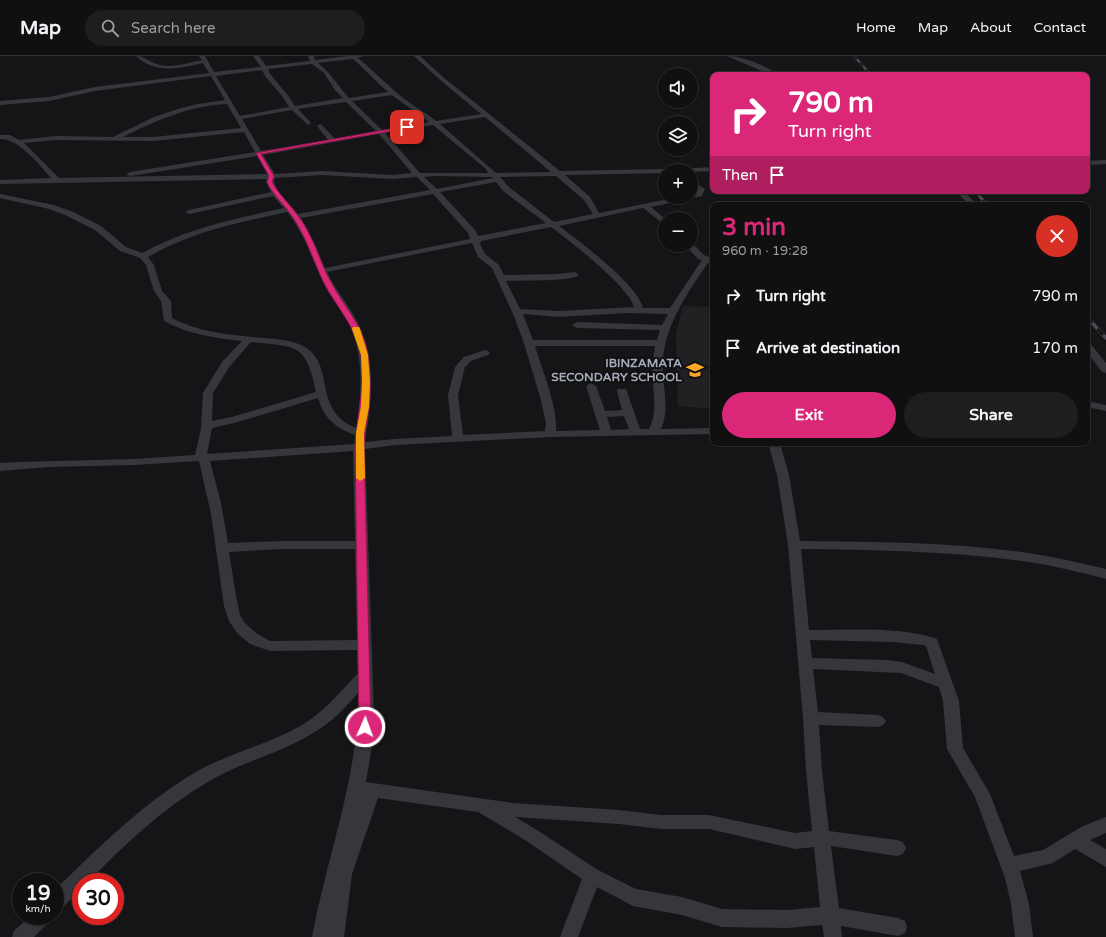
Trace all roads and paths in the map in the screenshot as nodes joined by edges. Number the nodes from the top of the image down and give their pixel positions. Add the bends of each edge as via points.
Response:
1 (139, 56) edge
2 (256, 56) edge
3 (361, 56) edge
4 (417, 56) edge
5 (730, 56) edge
6 (354, 57) junction
7 (203, 58) edge
8 (312, 59) edge
9 (264, 67) junction
10 (770, 72) edge
11 (212, 75) junction
12 (394, 93) junction
13 (348, 100) junction
14 (229, 102) junction
15 (0, 103) edge
16 (295, 108) junction
17 (486, 115) junction
18 (238, 118) junction
19 (308, 123) dead end
20 (433, 123) junction
21 (320, 126) dead end
22 (244, 130) junction
23 (381, 132) junction
24 (0, 137) edge
25 (111, 139) junction
26 (333, 141) junction
27 (18, 142) junction
28 (258, 153) junction
29 (1106, 162) edge
30 (1090, 163) edge
31 (710, 168) edge
32 (698, 169) edge
33 (658, 171) edge
34 (558, 174) junction
35 (272, 176) junction
36 (419, 176) junction
37 (495, 178) junction
38 (112, 179) junction
39 (57, 180) junction
40 (0, 182) edge
41 (435, 191) junction
42 (276, 194) junction
43 (962, 194) edge
44 (0, 196) edge
45 (971, 202) edge
46 (658, 203) edge
47 (644, 206) junction
48 (189, 212) dead end
49 (293, 213) junction
50 (597, 215) junction
51 (658, 217) edge
52 (552, 224) junction
53 (478, 239) junction
54 (695, 252) edge
55 (142, 256) junction
56 (710, 261) edge
57 (322, 271) junction
58 (575, 275) dead end
59 (500, 278) junction
60 (639, 310) junction
61 (516, 311) junction
62 (672, 311) junction
63 (574, 313) junction
64 (576, 325) junction
65 (666, 328) junction
66 (249, 339) junction
67 (529, 343) junction
68 (662, 343) junction
69 (578, 344) junction
70 (1090, 349) edge
71 (486, 354) dead end
72 (1106, 370) edge
73 (591, 386) dead end
74 (622, 391) dead end
75 (322, 394) junction
76 (1090, 405) edge
77 (1106, 408) edge
78 (628, 413) junction
79 (600, 414) junction
80 (206, 426) junction
81 (710, 431) edge
82 (360, 433) junction
83 (636, 433) junction
84 (653, 433) junction
85 (550, 434) junction
86 (607, 434) junction
87 (458, 439) junction
88 (775, 446) edge
89 (359, 447) junction
90 (202, 458) junction
91 (0, 467) edge
92 (362, 545) junction
93 (794, 545) junction
94 (222, 548) junction
95 (1106, 574) edge
96 (802, 635) junction
97 (364, 645) junction
98 (805, 663) junction
99 (365, 675) junction
100 (946, 684) junction
101 (811, 718) junction
102 (878, 721) dead end
103 (364, 789) junction
104 (479, 806) junction
105 (1106, 824) edge
106 (821, 838) junction
107 (1076, 840) junction
108 (897, 848) dead end
109 (1106, 859) edge
110 (1010, 865) junction
111 (592, 876) junction
112 (64, 895) edge
113 (830, 915) junction
114 (34, 925) edge
115 (898, 927) dead end
116 (21, 937) edge
117 (320, 937) edge
118 (335, 937) edge
119 (569, 937) edge
120 (833, 937) edge
121 (1024, 937) edge

1 - 7 street via 160,67 181,66
2 - 9 street
3 - 6 street
4 - 17 street
5 - 10 street
6 - 8 street
6 - 12 street
7 - 11 street
8 - 9 street
8 - 13 street
9 - 11 street
9 - 16 street via 267,75
11 - 14 street
11 - 15 street via 92,90 49,99
12 - 13 street
12 - 20 street
13 - 16 street
13 - 23 street
14 - 18 street
14 - 25 street via 199,104 168,113
16 - 18 street
16 - 19 street
17 - 20 street
17 - 34 street
18 - 22 street
20 - 23 street
20 - 37 street via 488,168
21 - 26 street
22 - 25 street via 153,139
22 - 28 street
23 - 26 street
23 - 36 street
24 - 27 street via 9,137
25 - 27 street via 56,138
26 - 28 street
27 - 39 street
28 - 35 street
28 - 38 street via 139,172
29 - 30 street
31 - 32 street
33 - 34 street
34 - 37 street
34 - 50 street via 587,199
35 - 36 street via 322,173
35 - 38 street
35 - 42 street via 270,182
36 - 37 street via 434,174
36 - 41 street
37 - 41 street
37 - 52 street
38 - 39 street
39 - 40 street
41 - 49 street
41 - 53 street via 472,232 474,238
42 - 48 street
42 - 49 street
43 - 45 street
44 - 55 street via 68,212 98,228 123,249
46 - 47 street
47 - 50 street
47 - 51 street
49 - 55 street via 207,228 168,242
49 - 57 street via 311,244
50 - 52 street
52 - 53 street
52 - 60 street via 629,289 637,301
53 - 57 street
53 - 59 street via 478,249 485,259 496,267
54 - 56 street
55 - 66 street via 150,265 158,291 166,301 167,319 184,328
56 - 62 street
57 - 82 street via 355,325 364,355 365,407
58 - 59 street
59 - 61 street
60 - 62 street
60 - 63 street
61 - 63 street via 536,314
61 - 67 street
62 - 65 street
63 - 64 street
64 - 65 street
64 - 69 street
65 - 68 street
66 - 75 street via 284,343 308,353 314,364
66 - 80 street via 226,364 208,393
67 - 69 street
67 - 85 street via 549,414
68 - 69 street
68 - 84 street via 657,365 659,424
70 - 72 street
71 - 87 street via 466,360 460,367 453,395
73 - 79 street
74 - 78 street
75 - 80 street
75 - 82 street via 334,420
76 - 77 street
78 - 79 street
78 - 83 street
79 - 86 street
80 - 90 street
81 - 84 street
82 - 89 street
83 - 84 street
83 - 86 street
85 - 86 street
85 - 87 street
87 - 89 street via 388,442
88 - 93 street via 783,475
89 - 90 street
89 - 92 street
90 - 91 street
90 - 94 street via 210,477
92 - 94 street
92 - 97 street
93 - 95 street via 917,546 994,553 1060,562
93 - 96 street
94 - 97 street via 236,621 254,638 276,647
96 - 98 street
96 - 100 street via 872,636 930,641
97 - 99 street
98 - 100 street via 902,668
98 - 101 street
99 - 103 street
99 - 112 street via 330,711 309,728 214,770 163,804 98,860
100 - 110 street via 952,701 955,749 980,789
101 - 102 street
101 - 106 street
103 - 104 street
103 - 117 street via 326,905
103 - 118 street via 361,826 343,874
104 - 106 street via 660,822 709,822 794,841
104 - 111 street via 531,835
105 - 107 street
106 - 108 street
106 - 113 street
107 - 109 street
107 - 110 street via 1047,857
110 - 121 street via 1018,890
111 - 113 street via 632,897 682,906 716,917 787,919
111 - 119 street
113 - 115 street
113 - 120 street
114 - 116 street

